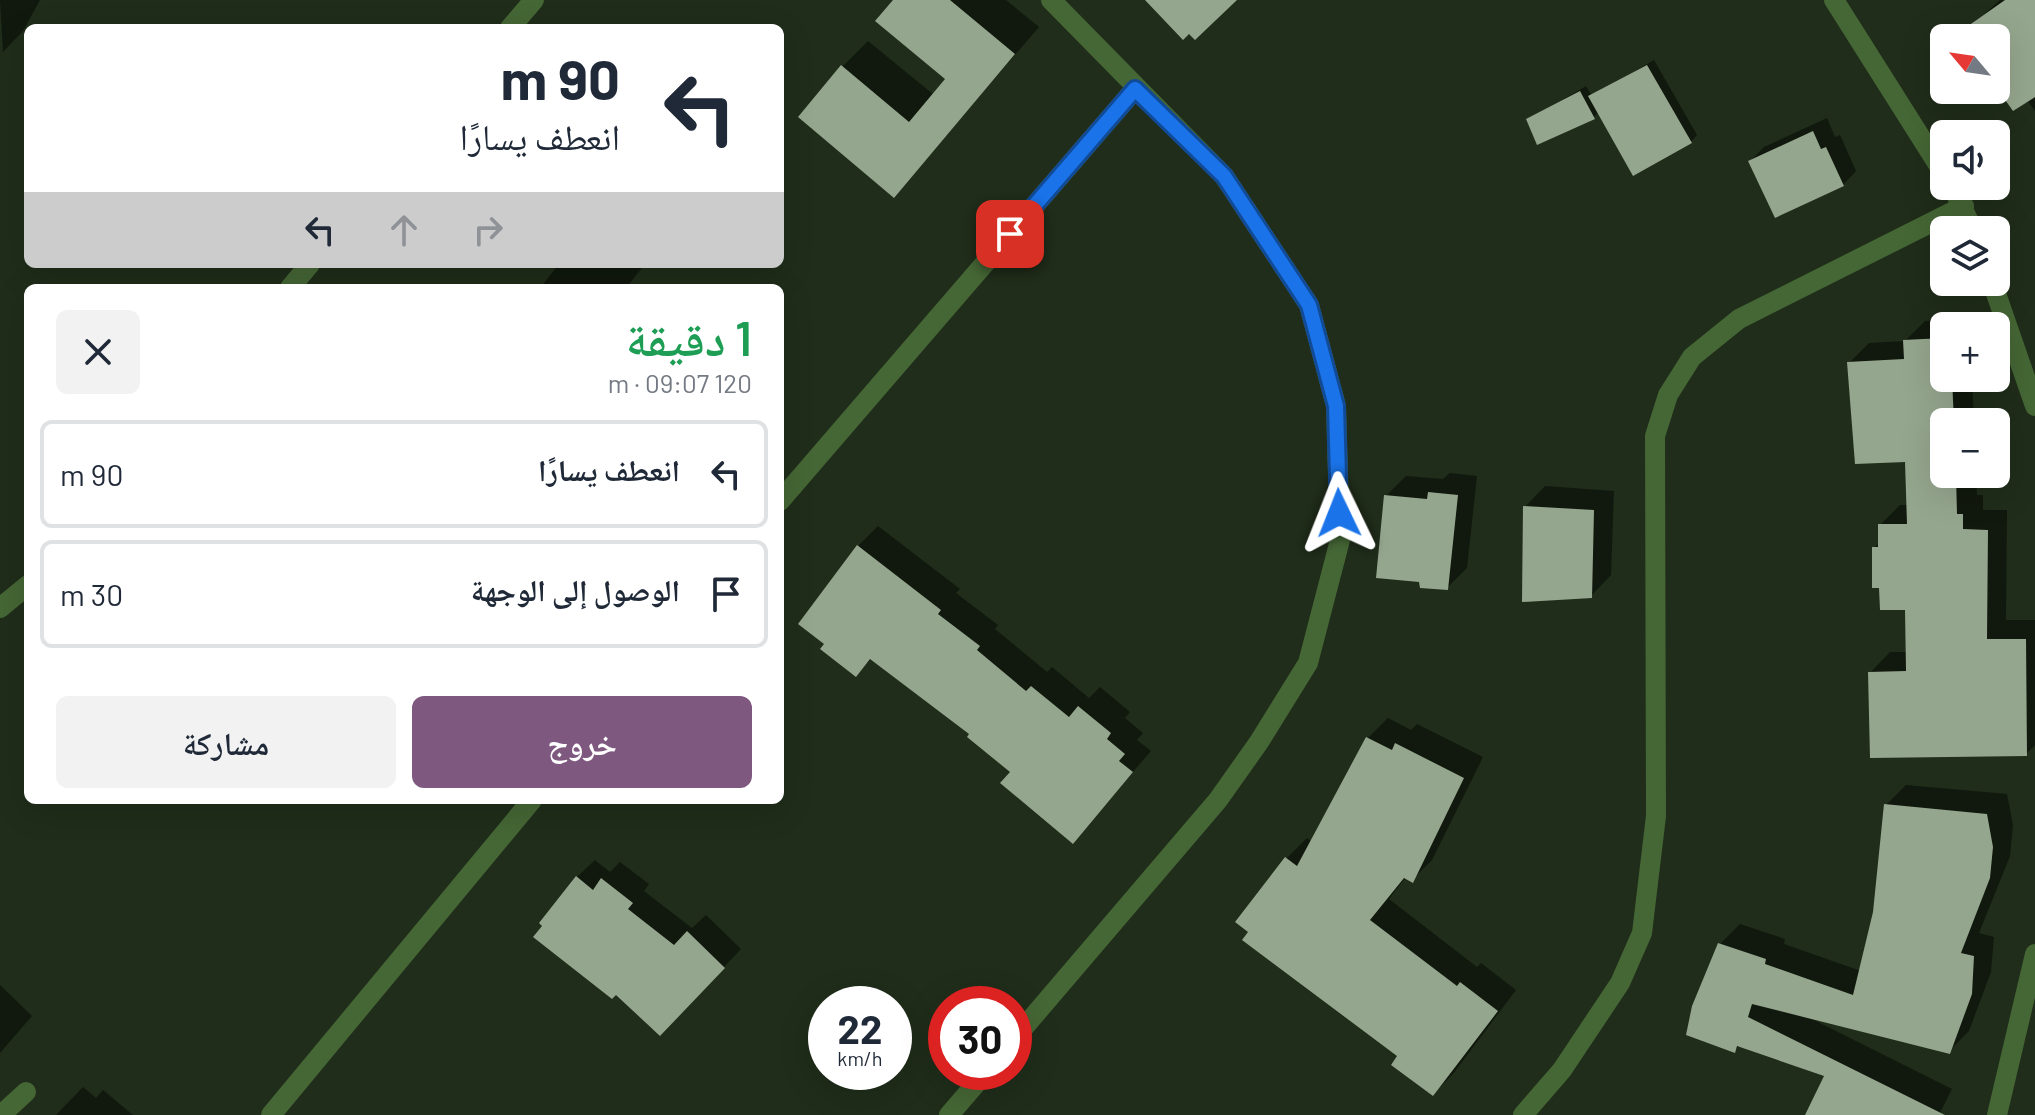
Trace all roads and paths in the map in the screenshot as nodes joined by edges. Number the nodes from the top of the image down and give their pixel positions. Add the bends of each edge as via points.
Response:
1 (534, 0) edge
2 (1051, 0) edge
3 (1834, 0) edge
4 (513, 24) edge
5 (1135, 89) junction
6 (1930, 152) edge
7 (1960, 200) edge
8 (1964, 206) junction
9 (1968, 216) edge
10 (307, 268) edge
11 (293, 284) edge
12 (1997, 296) edge
13 (2035, 406) edge
14 (784, 496) edge
15 (24, 588) edge
16 (0, 608) edge
17 (529, 804) edge
18 (2035, 954) edge
19 (1032, 1018) edge
20 (971, 1090) edge
21 (26, 1092) dead end
22 (1, 1115) edge
23 (271, 1115) edge
24 (949, 1115) edge
25 (1523, 1115) edge
26 (1997, 1115) edge

1 - 4 street
2 - 5 street
3 - 6 street
5 - 14 street
5 - 19 street via 1224,176 1309,305 1336,406 1340,540 1308,663 1259,742 1218,800
7 - 8 street
8 - 9 street
8 - 25 street via 1739,319 1692,357 1668,395 1655,436 1656,816 1642,933 1620,983 1562,1070
10 - 11 street
12 - 13 street
15 - 16 street
17 - 23 street
18 - 26 street
20 - 24 street
21 - 22 street

